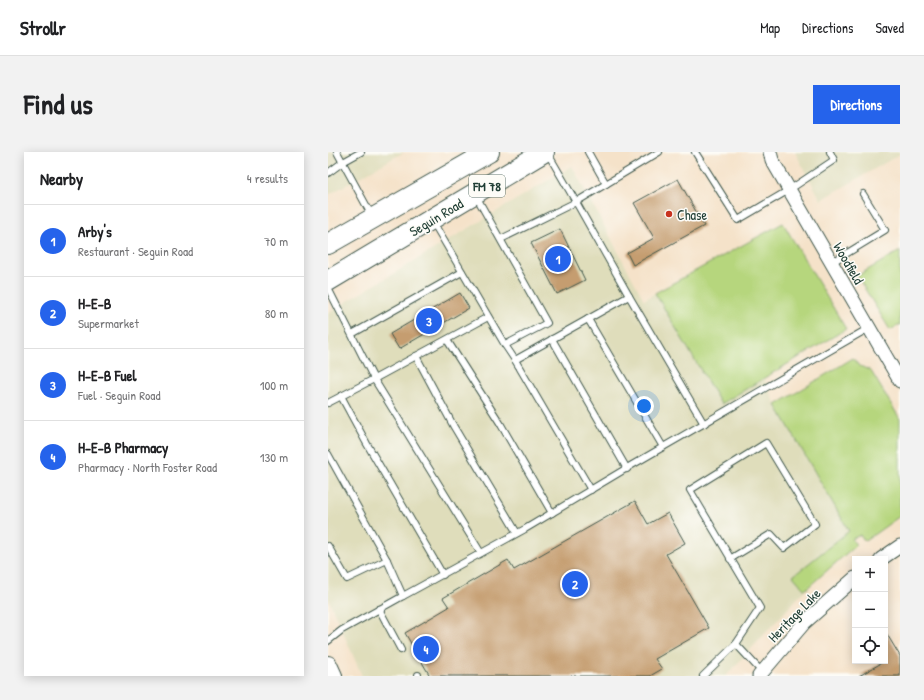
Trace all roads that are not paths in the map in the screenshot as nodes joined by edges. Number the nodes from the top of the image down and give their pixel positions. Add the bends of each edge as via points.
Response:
1 (338, 152) edge
2 (362, 152) edge
3 (489, 152) edge
4 (544, 152) edge
5 (547, 152) edge
6 (588, 152) edge
7 (659, 152) edge
8 (695, 152) edge
9 (761, 152) edge
10 (830, 152) edge
11 (771, 156) edge
12 (343, 162) junction
13 (328, 173) edge
14 (606, 184) junction
15 (789, 190) junction
16 (474, 194) junction
17 (863, 194) dead end
18 (576, 202) junction
19 (373, 218) junction
20 (431, 220) junction
21 (501, 240) junction
22 (328, 244) edge
23 (831, 263) junction
24 (462, 272) junction
25 (328, 281) edge
26 (328, 288) edge
27 (629, 296) junction
28 (488, 317) junction
29 (588, 319) junction
30 (869, 328) junction
31 (352, 334) junction
32 (552, 339) junction
33 (446, 340) junction
34 (505, 345) junction
35 (416, 356) junction
36 (515, 360) junction
37 (374, 379) junction
38 (900, 381) edge
39 (341, 396) junction
40 (328, 403) edge
41 (704, 424) junction
42 (663, 447) junction
43 (328, 454) edge
44 (627, 469) junction
45 (591, 490) junction
46 (552, 513) junction
47 (517, 533) junction
48 (328, 546) edge
49 (900, 546) edge
50 (481, 553) junction
51 (885, 556) edge
52 (730, 559) junction
53 (386, 560) junction
54 (442, 574) junction
55 (852, 581) edge
56 (404, 596) junction
57 (380, 609) junction
58 (328, 642) edge
59 (736, 644) junction
60 (401, 650) dead end
61 (328, 665) edge
62 (761, 674) edge
63 (333, 676) edge
64 (703, 676) edge

1 - 12 lane
2 - 12 lane
3 - 19 main road, FM 78
4 - 16 main road, Seguin Road / FM 78
5 - 18 lane
6 - 14 lane
7 - 14 lane
8 - 15 lane via 738,220
9 - 11 street, Woodfield
10 - 15 lane via 834,160
11 - 15 street, Woodfield
12 - 13 lane
12 - 19 lane
14 - 18 lane
15 - 23 street, Woodfield
16 - 20 main road, Seguin Road / FM 78
16 - 21 lane
17 - 23 lane via 885,230
18 - 21 lane
18 - 27 lane
19 - 22 main road, FM 78
20 - 24 lane
20 - 25 main road, Seguin Road / FM 78
21 - 34 lane via 547,323
23 - 30 street, Woodfield
24 - 28 lane
24 - 31 lane
26 - 31 lane
27 - 29 lane
27 - 41 lane
28 - 33 lane
28 - 34 lane
29 - 32 lane
29 - 42 lane
30 - 38 street, Woodfield
30 - 41 lane
31 - 37 lane
32 - 36 lane
32 - 44 lane
33 - 35 lane
33 - 46 lane via 500,423
34 - 36 lane
35 - 37 lane
35 - 47 lane via 454,427
36 - 45 lane
37 - 39 lane
37 - 50 lane
39 - 40 lane
39 - 54 lane
41 - 42 lane
42 - 44 lane
43 - 53 lane
44 - 45 lane
45 - 46 lane
46 - 47 lane
47 - 50 lane
48 - 53 lane via 347,579
49 - 51 street
50 - 54 lane
52 - 52 lane via 690,490 766,443 815,524 784,548 771,534
52 - 59 lane via 760,608
53 - 56 lane
54 - 56 lane
55 - 62 street, Heritage Lake via 805,622
56 - 57 lane
57 - 58 lane via 342,630
57 - 60 lane
59 - 62 lane
59 - 64 lane
61 - 63 main road

